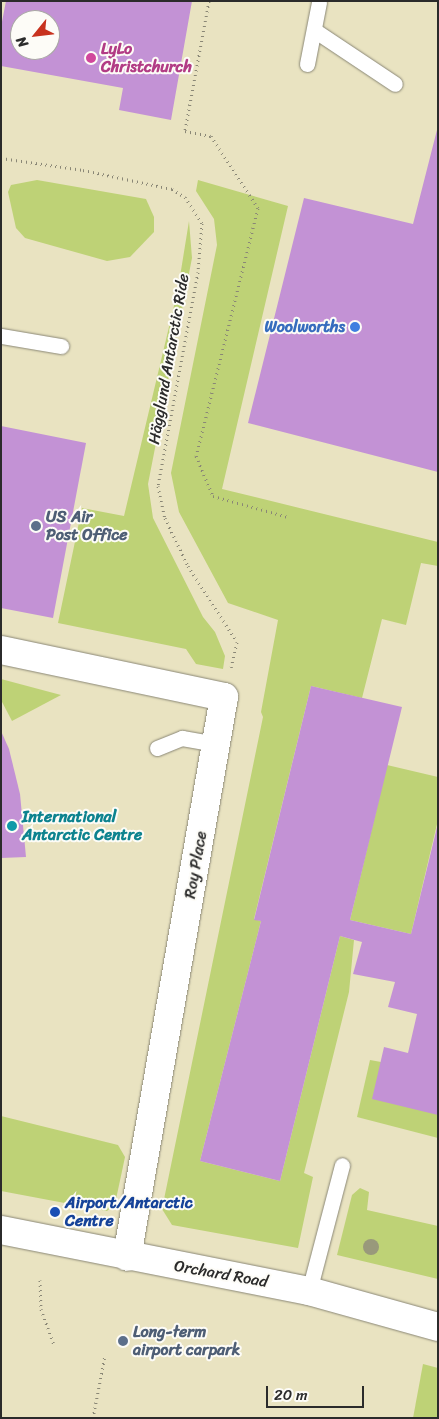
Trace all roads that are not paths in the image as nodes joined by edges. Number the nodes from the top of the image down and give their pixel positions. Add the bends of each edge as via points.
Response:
1 (319, 2) edge
2 (314, 30) junction
3 (307, 64) dead end
4 (395, 84) dead end
5 (1, 336) edge
6 (60, 346) dead end
7 (1, 650) edge
8 (217, 744) junction
9 (157, 748) dead end
10 (342, 1165) dead end
11 (1, 1230) edge
12 (126, 1257) junction
13 (309, 1291) junction
14 (438, 1326) edge

1 - 2 lane
2 - 3 lane
2 - 4 lane
5 - 6 lane
7 - 8 street, Roy Place via 224,696
8 - 9 lane via 182,738
8 - 12 street, Roy Place
10 - 13 lane
11 - 12 street, Orchard Road
12 - 13 street, Orchard Road
13 - 14 street, Orchard Road

